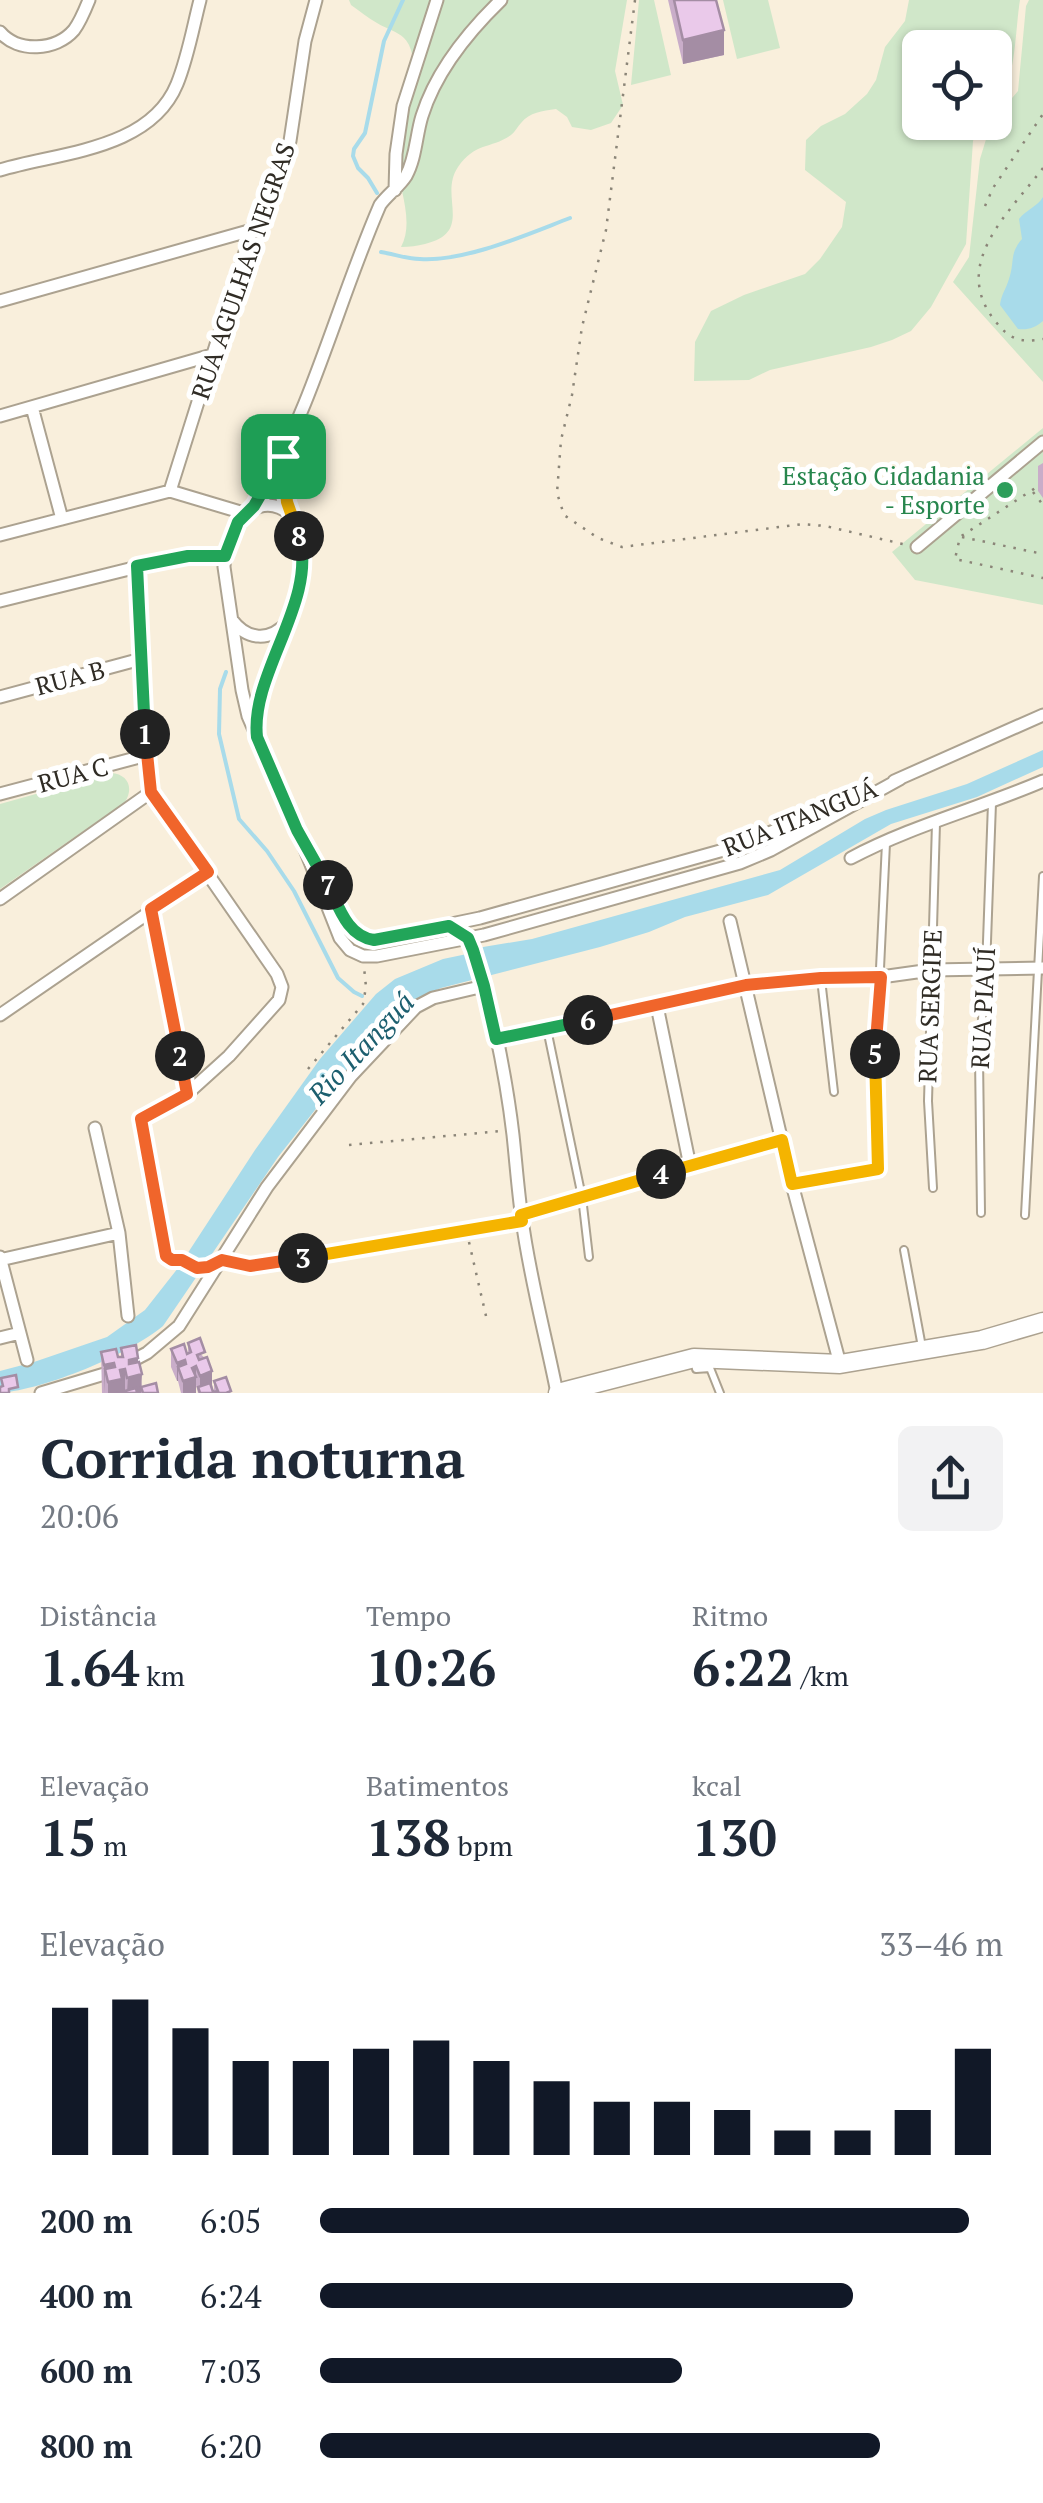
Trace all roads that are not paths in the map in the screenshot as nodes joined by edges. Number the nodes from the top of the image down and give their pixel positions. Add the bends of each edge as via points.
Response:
1 (89, 0) edge
2 (200, 0) edge
3 (316, 0) edge
4 (437, 0) edge
5 (500, 0) edge
6 (0, 32) edge
7 (0, 170) edge
8 (395, 190) junction
9 (252, 230) junction
10 (0, 302) edge
11 (212, 355) junction
12 (32, 407) junction
13 (0, 416) edge
14 (1043, 442) edge
15 (283, 456) junction
16 (171, 486) junction
17 (249, 512) junction
18 (290, 514) junction
19 (62, 519) junction
20 (0, 535) edge
21 (917, 547) road end
22 (225, 556) junction
23 (137, 566) junction
24 (0, 601) edge
25 (291, 615) junction
26 (232, 620) junction
27 (141, 659) junction
28 (0, 697) edge
29 (1043, 715) edge
30 (257, 737) junction
31 (147, 754) junction
32 (900, 779) junction
33 (1043, 782) edge
34 (151, 792) junction
35 (0, 794) edge
36 (992, 803) junction
37 (936, 824) junction
38 (297, 830) junction
39 (886, 841) junction
40 (850, 858) dead end
41 (208, 872) junction
42 (1043, 876) edge
43 (0, 899) edge
44 (151, 909) junction
45 (730, 921) dead end
46 (449, 926) junction
47 (470, 944) junction
48 (1040, 968) edge
49 (986, 969) junction
50 (932, 970) junction
51 (881, 977) junction
52 (821, 978) junction
53 (483, 983) junction
54 (746, 985) junction
55 (657, 1006) junction
56 (0, 1016) edge
57 (547, 1028) junction
58 (496, 1039) junction
59 (834, 1092) dead end
60 (187, 1094) junction
61 (95, 1128) dead end
62 (782, 1140) junction
63 (690, 1166) junction
64 (792, 1184) junction
65 (934, 1188) dead end
66 (582, 1197) junction
67 (981, 1213) dead end
68 (1025, 1215) dead end
69 (522, 1218) junction
70 (119, 1233) junction
71 (904, 1250) dead end
72 (589, 1257) dead end
73 (0, 1259) edge
74 (222, 1260) junction
75 (128, 1316) dead end
76 (1043, 1322) edge
77 (20, 1333) junction
78 (0, 1338) edge
79 (922, 1348) junction
80 (694, 1358) junction
81 (27, 1360) dead end
82 (840, 1364) junction
83 (40, 1393) edge
84 (557, 1393) edge
85 (720, 1393) edge

1 - 6 street via 73,31 56,45 29,46
2 - 7 street via 176,86 156,116 104,143
3 - 9 street, RUA AGULHAS NEGRAS via 290,141
4 - 8 street via 403,106
5 - 8 street via 436,83 410,169
8 - 15 street via 376,214
9 - 10 street
9 - 11 street, RUA AGULHAS NEGRAS
11 - 12 street
11 - 16 street, RUA AGULHAS NEGRAS
12 - 13 street
12 - 19 street
14 - 21 street
15 - 17 street
15 - 18 street
16 - 17 street
16 - 19 street
17 - 18 street via 274,505
17 - 22 street
18 - 25 street via 303,552
19 - 20 street
22 - 23 street
22 - 26 street, RUA ITANGUÁ
23 - 24 street
23 - 27 street
25 - 26 street via 264,637 245,634
25 - 30 street via 259,702
26 - 30 street, RUA ITANGUÁ via 244,703
27 - 28 street, RUA B
27 - 31 street
29 - 32 street
30 - 38 street, RUA ITANGUÁ
31 - 34 street
31 - 35 street, RUA C
32 - 46 street, RUA ITANGUÁ via 733,847
32 - 47 street, RUA ITANGUÁ via 740,862
33 - 36 street
34 - 41 street
34 - 43 street
36 - 37 street
36 - 49 lane, RUA PIAUÍ
37 - 39 street
37 - 50 lane, RUA SERGIPE
38 - 46 street, RUA ITANGUÁ via 357,934 374,940
38 - 47 street, RUA ITANGUÁ via 350,950 377,956
39 - 40 street
39 - 51 lane
41 - 44 street
41 - 60 street via 282,986 278,1000 229,1056
42 - 48 lane
44 - 56 street
44 - 60 street
45 - 54 street
46 - 47 street
47 - 53 street
48 - 49 street
48 - 68 lane
49 - 50 street
49 - 67 lane, RUA PIAUÍ via 979,1057
50 - 51 street
50 - 65 lane, RUA SERGIPE via 928,1100
51 - 52 street
51 - 64 lane via 878,1169
52 - 54 street
52 - 59 lane
53 - 58 street
53 - 74 street via 433,998 407,1015 267,1187
54 - 55 street
54 - 62 street
55 - 57 lane
55 - 63 street
57 - 58 lane
57 - 66 lane
58 - 69 street
60 - 74 street via 141,1119 166,1256 197,1268
61 - 70 street
62 - 63 street
62 - 64 street
63 - 66 lane
64 - 82 street
66 - 69 lane
66 - 72 lane
69 - 74 lane via 250,1266
69 - 84 street
70 - 73 street
70 - 75 street
71 - 79 lane
73 - 77 street
74 - 83 street via 179,1326 147,1353 111,1372
76 - 79 street
77 - 78 street
77 - 81 street
79 - 82 street
80 - 82 street
80 - 84 street
80 - 85 lane via 696,1369 710,1368

